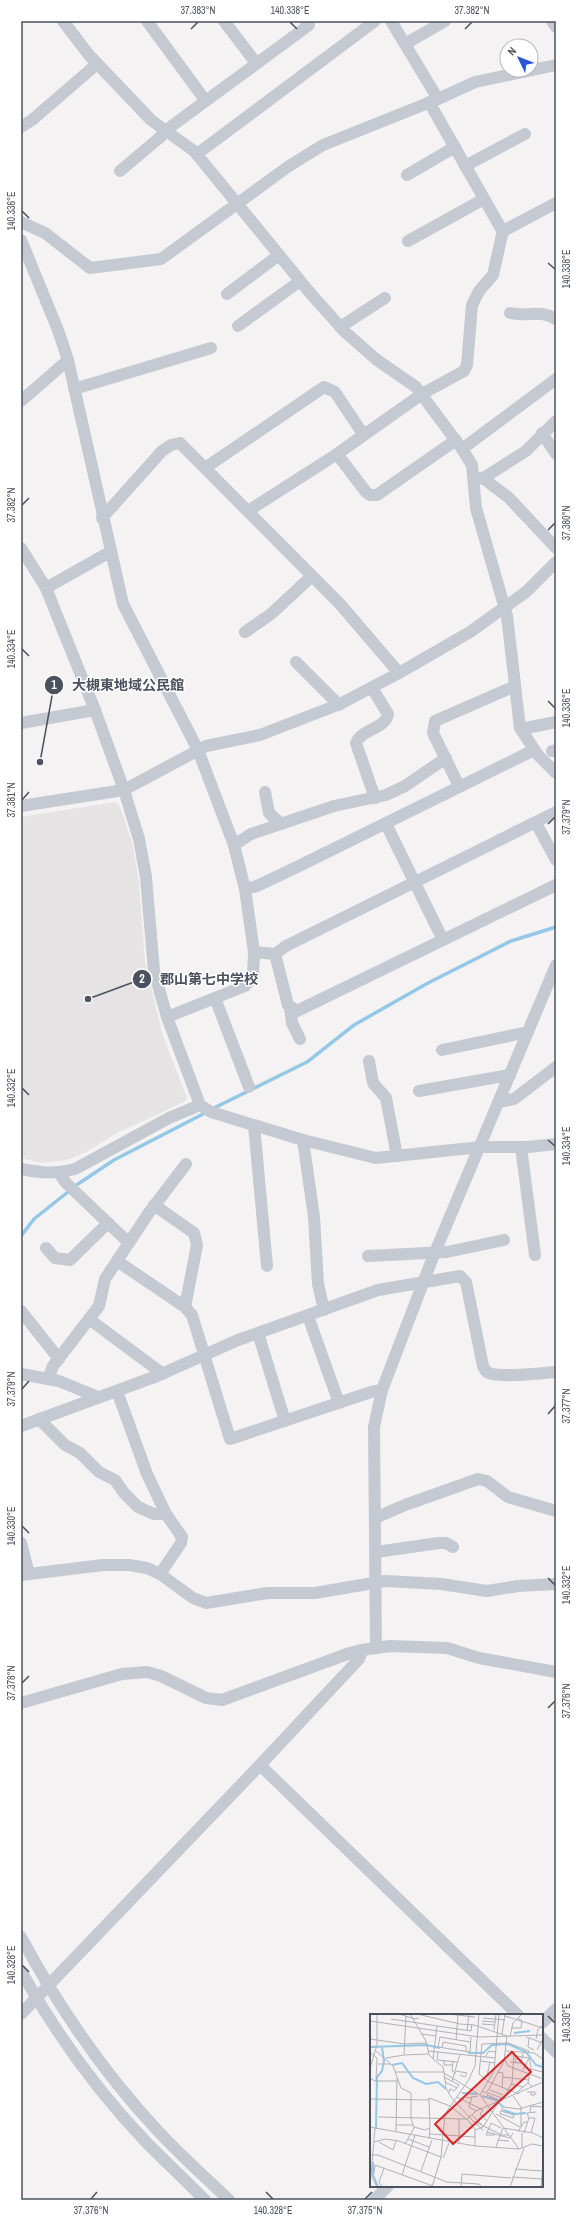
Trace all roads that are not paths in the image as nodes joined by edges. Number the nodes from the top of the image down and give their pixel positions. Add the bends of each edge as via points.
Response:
1 (63, 21) edge
2 (147, 21) edge
3 (224, 21) edge
4 (306, 21) edge
5 (375, 21) edge
6 (390, 21) edge
7 (445, 21) edge
8 (552, 21) edge
9 (556, 27) edge
10 (405, 44) junction
11 (256, 63) junction
12 (97, 64) junction
13 (556, 65) edge
14 (205, 100) junction
15 (434, 101) junction
16 (21, 127) edge
17 (166, 132) junction
18 (525, 134) dead end
19 (454, 147) junction
20 (197, 154) junction
21 (465, 166) junction
22 (120, 171) dead end
23 (407, 175) dead end
24 (484, 199) junction
25 (556, 203) edge
26 (237, 205) junction
27 (21, 222) edge
28 (503, 232) junction
29 (21, 240) edge
30 (408, 241) dead end
31 (279, 255) junction
32 (25, 260) edge
33 (300, 281) junction
34 (227, 294) dead end
35 (385, 298) dead end
36 (510, 314) dead end
37 (556, 319) edge
38 (238, 326) dead end
39 (340, 327) junction
40 (211, 348) dead end
41 (68, 360) junction
42 (556, 379) edge
43 (74, 389) junction
44 (422, 394) junction
45 (21, 401) edge
46 (556, 421) edge
47 (542, 433) junction
48 (363, 434) junction
49 (459, 445) junction
50 (337, 454) junction
51 (556, 454) edge
52 (205, 468) junction
53 (478, 479) junction
54 (248, 511) junction
55 (102, 518) junction
56 (21, 548) edge
57 (556, 548) edge
58 (110, 552) junction
59 (556, 562) edge
60 (312, 576) junction
61 (46, 588) junction
62 (504, 608) junction
63 (245, 632) dead end
64 (296, 662) dead end
65 (400, 673) junction
66 (515, 686) junction
67 (372, 688) junction
68 (338, 705) junction
69 (95, 710) junction
70 (556, 722) edge
71 (21, 723) edge
72 (521, 729) junction
73 (198, 750) junction
74 (534, 750) junction
75 (446, 758) junction
76 (556, 773) edge
77 (459, 786) junction
78 (124, 790) junction
79 (265, 792) dead end
80 (375, 798) junction
81 (21, 806) edge
82 (556, 812) edge
83 (536, 822) junction
84 (281, 824) junction
85 (386, 824) junction
86 (234, 845) junction
87 (556, 860) edge
88 (414, 882) junction
89 (556, 885) edge
90 (245, 889) junction
91 (443, 940) junction
92 (254, 952) junction
93 (274, 954) junction
94 (556, 965) edge
95 (215, 998) junction
96 (290, 1008) junction
97 (167, 1018) junction
98 (528, 1032) junction
99 (300, 1039) dead end
100 (442, 1050) dead end
101 (368, 1061) dead end
102 (556, 1067) edge
103 (510, 1075) junction
104 (249, 1087) dead end
105 (419, 1091) dead end
106 (499, 1102) junction
107 (200, 1105) junction
108 (254, 1125) junction
109 (303, 1140) junction
110 (556, 1144) edge
111 (480, 1147) junction
112 (521, 1147) junction
113 (397, 1156) junction
114 (186, 1164) dead end
115 (21, 1169) edge
116 (59, 1173) junction
117 (154, 1205) junction
118 (108, 1224) junction
119 (504, 1240) dead end
120 (129, 1243) junction
121 (46, 1248) dead end
122 (435, 1252) junction
123 (535, 1255) dead end
124 (368, 1256) dead end
125 (117, 1261) junction
126 (267, 1266) dead end
127 (422, 1284) junction
128 (184, 1307) junction
129 (324, 1310) junction
130 (21, 1311) edge
131 (308, 1316) junction
132 (90, 1319) junction
133 (258, 1333) junction
134 (204, 1354) junction
135 (59, 1359) junction
136 (556, 1372) edge
137 (21, 1374) edge
138 (163, 1374) junction
139 (48, 1379) junction
140 (382, 1390) junction
141 (117, 1391) junction
142 (98, 1397) junction
143 (339, 1403) junction
144 (39, 1419) junction
145 (285, 1421) junction
146 (21, 1426) edge
147 (556, 1512) edge
148 (166, 1514) junction
149 (375, 1518) junction
150 (21, 1543) edge
151 (453, 1547) dead end
152 (376, 1552) junction
153 (160, 1574) junction
154 (25, 1575) edge
155 (376, 1582) junction
156 (556, 1584) edge
157 (376, 1648) junction
158 (362, 1650) junction
159 (556, 1672) edge
160 (21, 1703) edge
161 (260, 1765) junction
162 (21, 1937) edge
163 (21, 1971) edge
164 (48, 1986) junction
165 (36, 1998) junction
166 (556, 2009) edge
167 (21, 2014) edge
168 (517, 2014) edge
169 (543, 2022) edge
170 (543, 2039) edge
171 (556, 2052) edge
172 (387, 2187) edge
173 (205, 2200) edge
174 (229, 2200) edge
175 (374, 2200) edge

1 - 12 street
2 - 14 street
3 - 11 street
4 - 11 street via 309,25
5 - 20 street
6 - 10 street
7 - 10 street
8 - 9 street
10 - 15 street
11 - 14 street
12 - 16 street
12 - 17 street
13 - 15 street via 475,82
14 - 17 street
15 - 19 street
15 - 26 street via 323,145 289,166
17 - 20 street
17 - 22 street
18 - 21 street
19 - 21 street
19 - 23 street
20 - 26 street
21 - 24 street
24 - 28 street
24 - 30 street
25 - 28 street
26 - 27 street via 161,259 98,268 86,266 45,233
26 - 31 street
28 - 44 street via 493,276 472,305 465,370
29 - 32 street
31 - 33 street
31 - 34 street
32 - 41 street via 58,330
33 - 38 street
33 - 39 street
35 - 39 street
36 - 37 street via 523,316 544,313
39 - 44 street via 360,346
40 - 43 street
41 - 43 street
41 - 45 street
42 - 49 street
43 - 55 street
44 - 48 street
44 - 49 street
46 - 47 street
47 - 51 street
47 - 53 street via 526,451
48 - 50 street
48 - 52 street via 335,392 324,388
49 - 50 street via 378,495 366,492
49 - 53 street
50 - 54 street
52 - 54 street
52 - 55 street via 180,443 170,445 152,461
53 - 57 street via 509,498
53 - 62 street via 479,520
54 - 60 street
55 - 58 street
56 - 61 street
58 - 61 street
58 - 73 street via 123,604
59 - 62 street via 526,592
60 - 63 street via 271,614
60 - 65 street
61 - 69 street
62 - 65 street via 444,648
62 - 66 street
64 - 68 street
65 - 67 street
66 - 72 street
66 - 75 street via 435,721 433,733
67 - 68 street
67 - 80 street via 388,714 384,721 358,738 356,743
68 - 73 street via 260,735 206,746
69 - 71 street
69 - 78 street
70 - 72 street
72 - 74 street
73 - 78 street
73 - 86 street
74 - 76 street
74 - 77 street
75 - 77 street
75 - 80 street via 405,786
77 - 85 street
78 - 81 street
78 - 97 street via 139,839 146,877 154,971
79 - 84 street via 269,813
80 - 84 street via 341,804
82 - 83 street
83 - 87 street
83 - 88 street
84 - 86 street via 251,834
85 - 88 street
85 - 90 street via 257,886
86 - 90 street
88 - 91 street
88 - 93 street
89 - 91 street
90 - 92 street
91 - 96 street via 298,1011
92 - 93 street
92 - 95 street via 254,974 249,983
93 - 96 street
94 - 98 street
95 - 97 street
95 - 104 street
96 - 99 street via 292,1023
97 - 107 street
98 - 100 street
98 - 103 street
101 - 113 street via 373,1083 386,1098
102 - 106 street via 514,1099
103 - 105 street
103 - 106 street
106 - 111 street
107 - 108 street via 211,1112
107 - 116 street via 169,1118 92,1161
108 - 109 street
108 - 126 street
109 - 113 street via 372,1157
109 - 129 street via 314,1217 318,1284
110 - 112 street
111 - 112 street
111 - 113 street
111 - 122 street
112 - 123 street
114 - 117 street
115 - 116 street via 44,1174
116 - 118 street
117 - 120 street
117 - 128 street via 196,1237 197,1245
118 - 120 street
118 - 121 street via 70,1260 55,1258
119 - 122 street
120 - 125 street
122 - 124 street
122 - 127 street
125 - 128 street
125 - 132 street via 105,1279 99,1306
127 - 129 street via 378,1290
127 - 136 street via 460,1276 466,1280 483,1366 488,1373
127 - 140 street
128 - 134 street via 192,1315
129 - 131 street
130 - 135 street
131 - 133 street
131 - 143 street
132 - 135 street
132 - 138 street
133 - 134 street
133 - 145 street
134 - 138 street
134 - 145 street via 230,1439
135 - 139 street
137 - 139 street
138 - 141 street
139 - 142 street
140 - 143 street
140 - 149 street via 374,1427
141 - 142 street
141 - 148 street via 147,1474
142 - 144 street
143 - 145 street
144 - 146 street
144 - 148 street via 65,1445 78,1451 100,1472 115,1480 138,1507 154,1514
147 - 149 street via 508,1497 487,1481 478,1479
148 - 153 street via 178,1529 182,1540
149 - 152 street
150 - 154 street
151 - 152 street via 439,1542
152 - 155 street
153 - 154 street via 147,1568 120,1564
153 - 155 street via 193,1598 206,1603 267,1593 315,1593
155 - 156 street via 441,1584 487,1591
155 - 157 street
157 - 158 street
157 - 159 street via 447,1648 479,1658
158 - 160 street via 222,1700 206,1698 147,1672 122,1674
158 - 161 street via 359,1659
161 - 164 street
161 - 168 street
162 - 164 street
163 - 165 street
164 - 165 street
164 - 174 street via 113,2079 158,2131
165 - 167 street
165 - 173 street via 100,2089 146,2142
166 - 169 street
170 - 171 street
172 - 175 street

